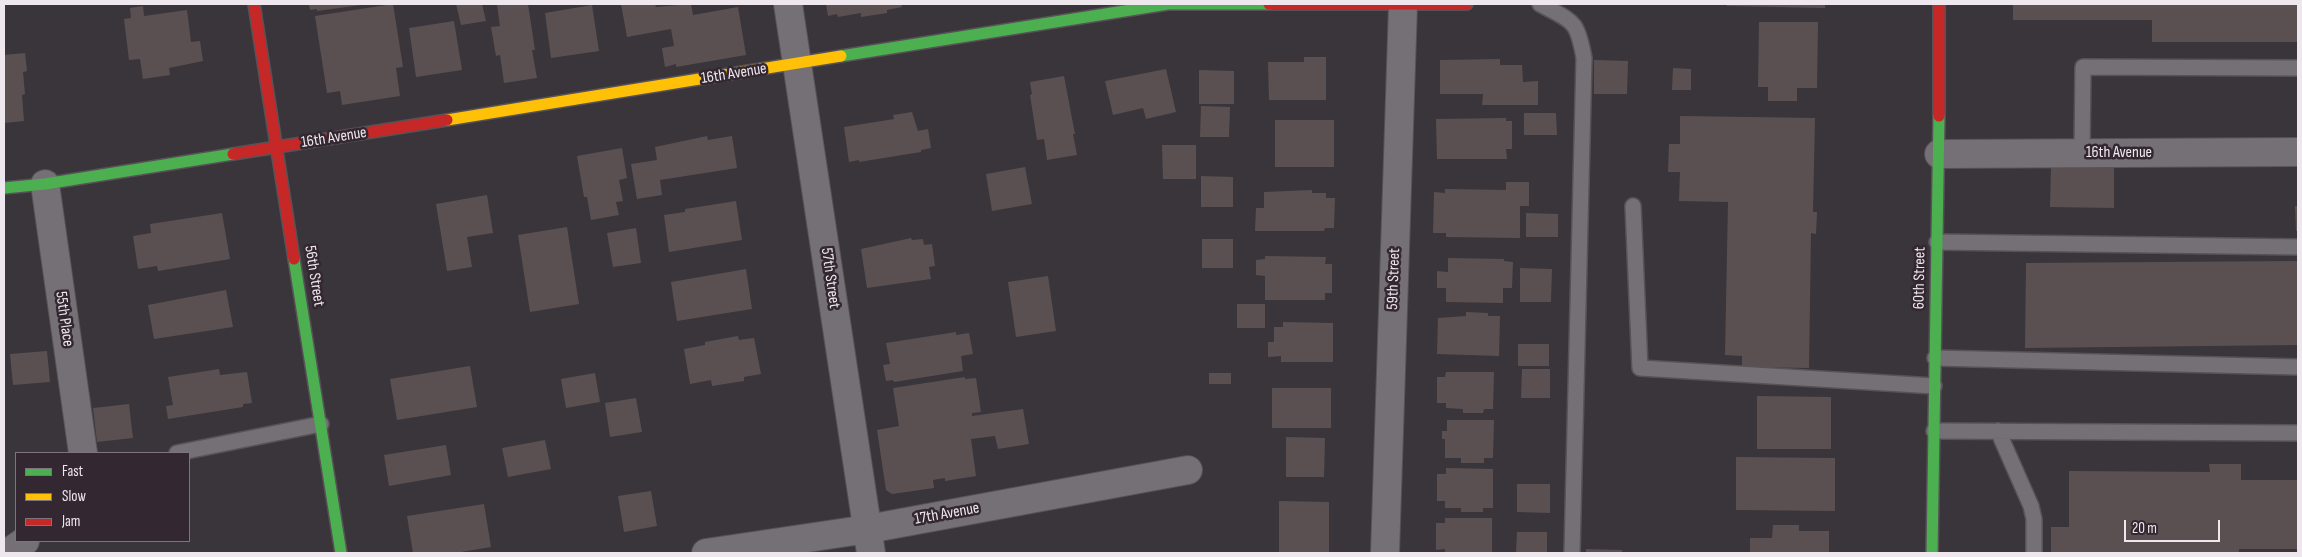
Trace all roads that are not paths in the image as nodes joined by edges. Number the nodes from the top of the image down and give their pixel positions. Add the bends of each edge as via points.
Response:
1 (254, 4) edge
2 (788, 4) edge
3 (1467, 4) edge
4 (1540, 4) edge
5 (1939, 4) edge
6 (1402, 5) junction
7 (798, 64) junction
8 (2298, 68) edge
9 (277, 147) junction
10 (2298, 152) edge
11 (2082, 153) junction
12 (1939, 154) junction
13 (45, 184) junction
14 (4, 188) edge
15 (1633, 206) dead end
16 (1937, 242) junction
17 (2298, 247) edge
18 (1935, 358) junction
19 (2298, 367) edge
20 (1934, 386) junction
21 (321, 424) junction
22 (1934, 431) junction
23 (1998, 431) junction
24 (2298, 433) edge
25 (83, 452) edge
26 (182, 452) edge
27 (1188, 470) dead end
28 (869, 541) edge
29 (24, 542) edge
30 (763, 549) edge
31 (8, 553) edge
32 (341, 553) edge
33 (706, 553) edge
34 (1385, 553) edge
35 (1572, 553) edge
36 (1932, 553) edge
37 (2034, 553) edge

1 - 9 street, 56th Street
2 - 7 street, 57th Street
3 - 6 street, 16th Avenue
4 - 35 lane via 1572,22 1579,33 1584,58
5 - 12 street, 60th Street
6 - 7 street, 16th Avenue via 1168,4
6 - 34 street, 59th Street
7 - 9 street, 16th Avenue
7 - 28 street, 57th Street
8 - 11 lane via 2084,67
9 - 13 street, 16th Avenue
9 - 21 street, 56th Street
10 - 11 street, 16th Avenue
11 - 12 street, 16th Avenue
12 - 16 street, 60th Street
13 - 14 street, 16th Avenue
13 - 25 street, 55th Place
15 - 20 lane via 1640,368
16 - 17 lane
16 - 18 street, 60th Street
18 - 19 lane
18 - 20 street, 60th Street
20 - 22 street, 60th Street
21 - 26 lane
21 - 32 street, 56th Street
22 - 23 lane
22 - 36 street, 60th Street
23 - 24 lane
23 - 37 lane via 2031,506
27 - 28 street, 17th Avenue
28 - 30 street, 17th Avenue
29 - 31 street
30 - 33 street, 17th Avenue

